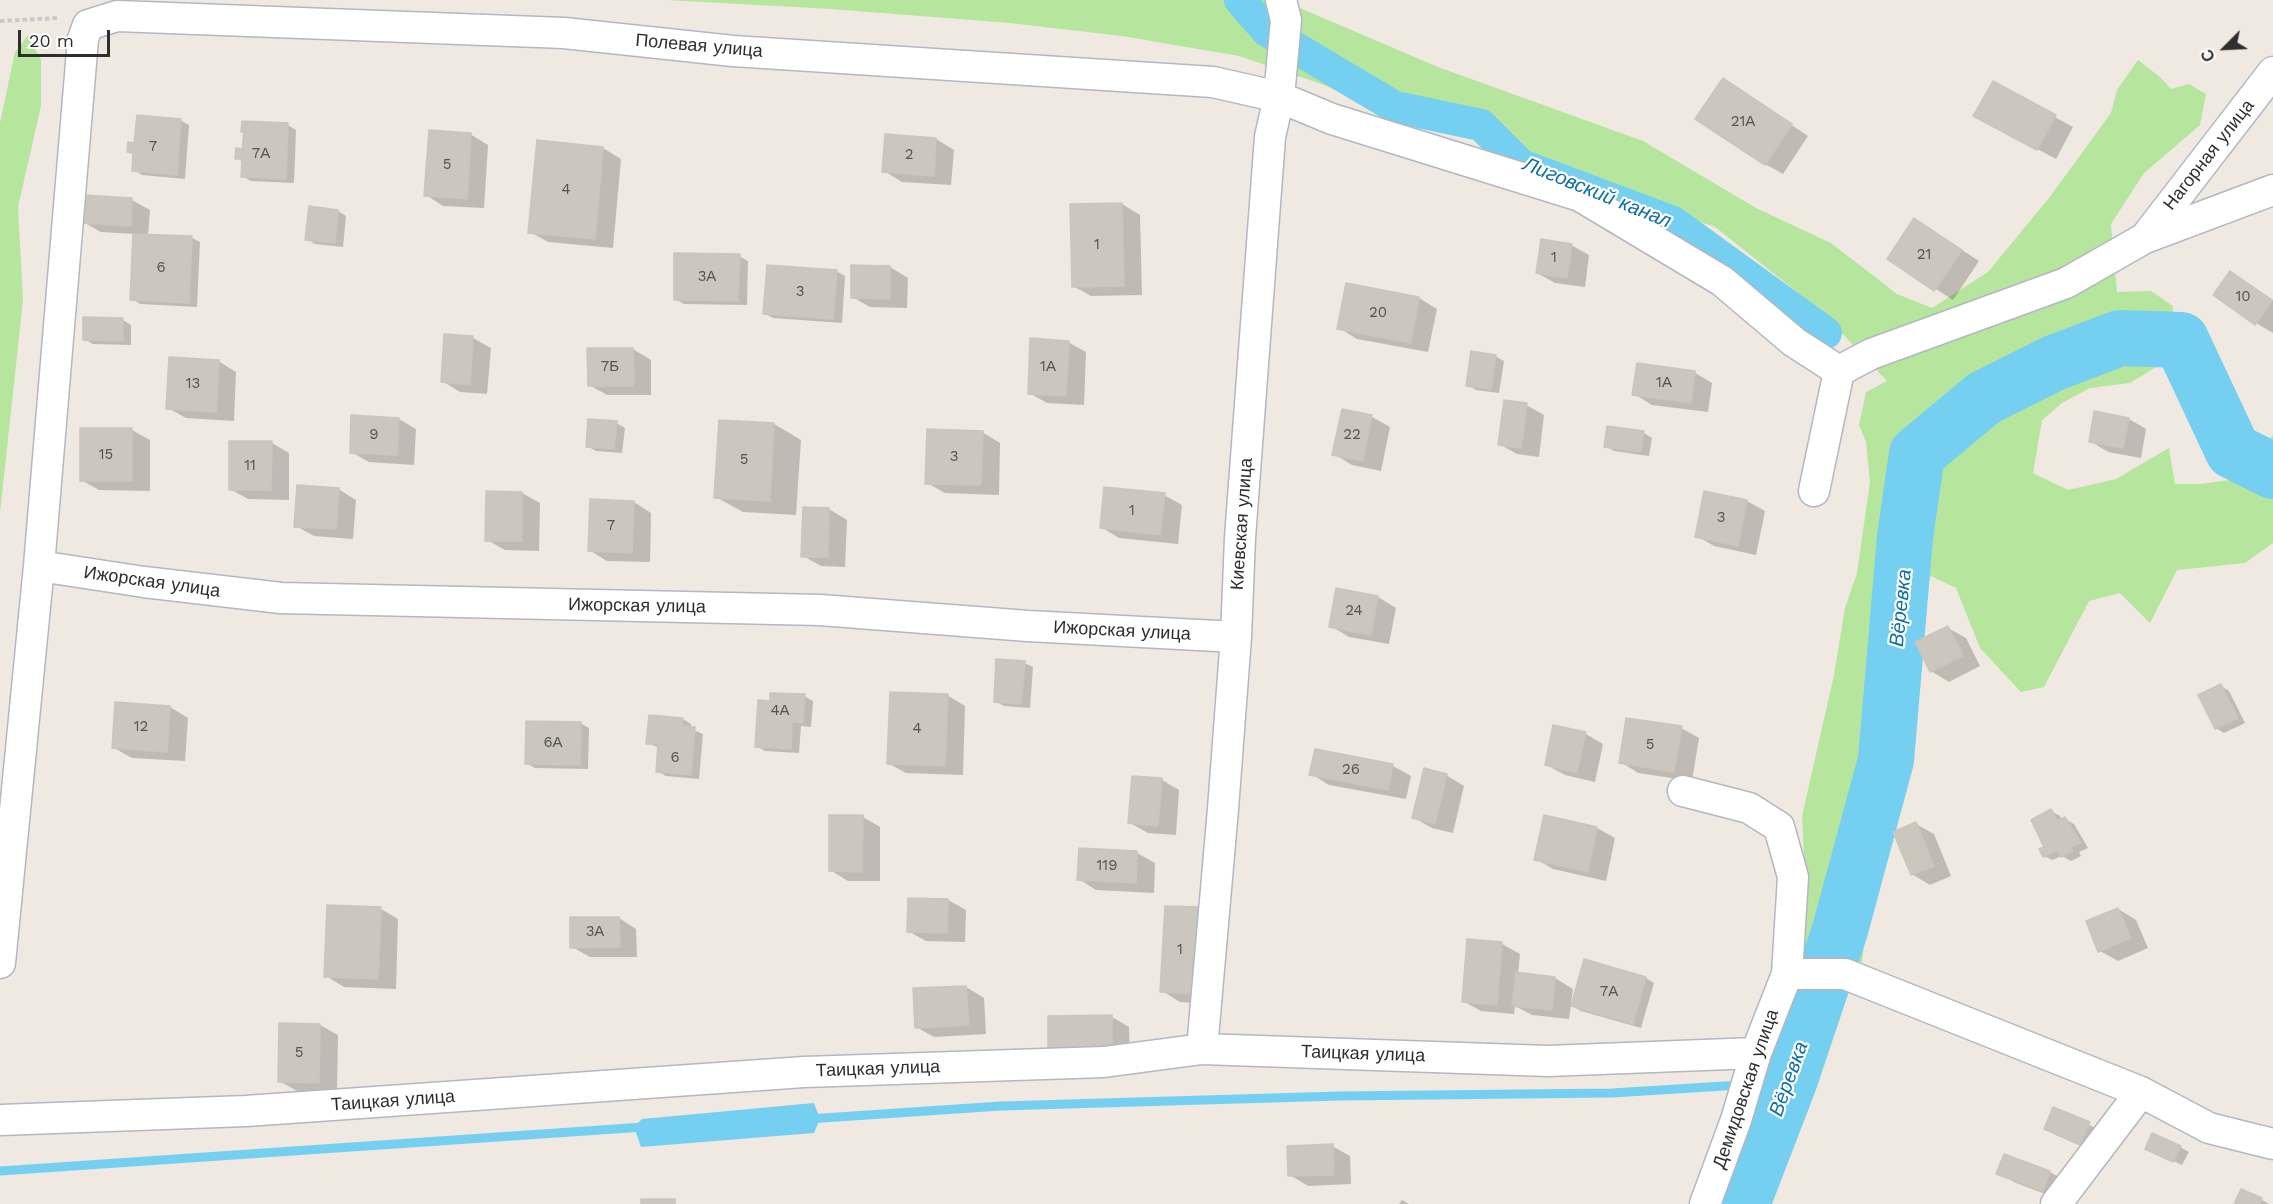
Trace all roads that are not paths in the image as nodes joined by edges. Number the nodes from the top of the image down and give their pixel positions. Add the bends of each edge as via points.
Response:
1 (1281, 0) edge
2 (2273, 72) edge
3 (1279, 97) junction
4 (2273, 190) edge
5 (2145, 238) junction
6 (1839, 371) junction
7 (1814, 491) dead end
8 (39, 566) junction
9 (1236, 637) junction
10 (1683, 790) dead end
11 (0, 963) edge
12 (1787, 974) junction
13 (1202, 1049) junction
14 (1756, 1053) junction
15 (2141, 1092) junction
16 (0, 1120) edge
17 (2273, 1144) edge
18 (1705, 1204) edge
19 (2056, 1204) edge

1 - 3 street, Киевская улица via 1286,20
2 - 5 street, Нагорная улица
3 - 6 street, Полевая улица via 1332,119 1580,196 1722,280 1794,342
3 - 8 street, Полевая улица via 1213,82 733,51 564,33 117,16 88,25 82,39
3 - 9 street, Киевская улица via 1270,137
4 - 5 street
5 - 6 street via 2066,283 1872,354
6 - 7 street
8 - 9 street, Ижорская улица via 281,598 820,610
8 - 11 street, Полевая улица
9 - 13 street, Киевская улица
10 - 12 street, Демидовская улица via 1749,808 1779,828 1793,877
12 - 14 street, Демидовская улица
12 - 15 street via 1845,974
13 - 14 street, Таицкая улица via 1548,1060
13 - 16 street, Таицкая улица via 1104,1062 804,1072 246,1111
14 - 18 street, Демидовская улица
15 - 17 street via 2209,1128
15 - 19 street

